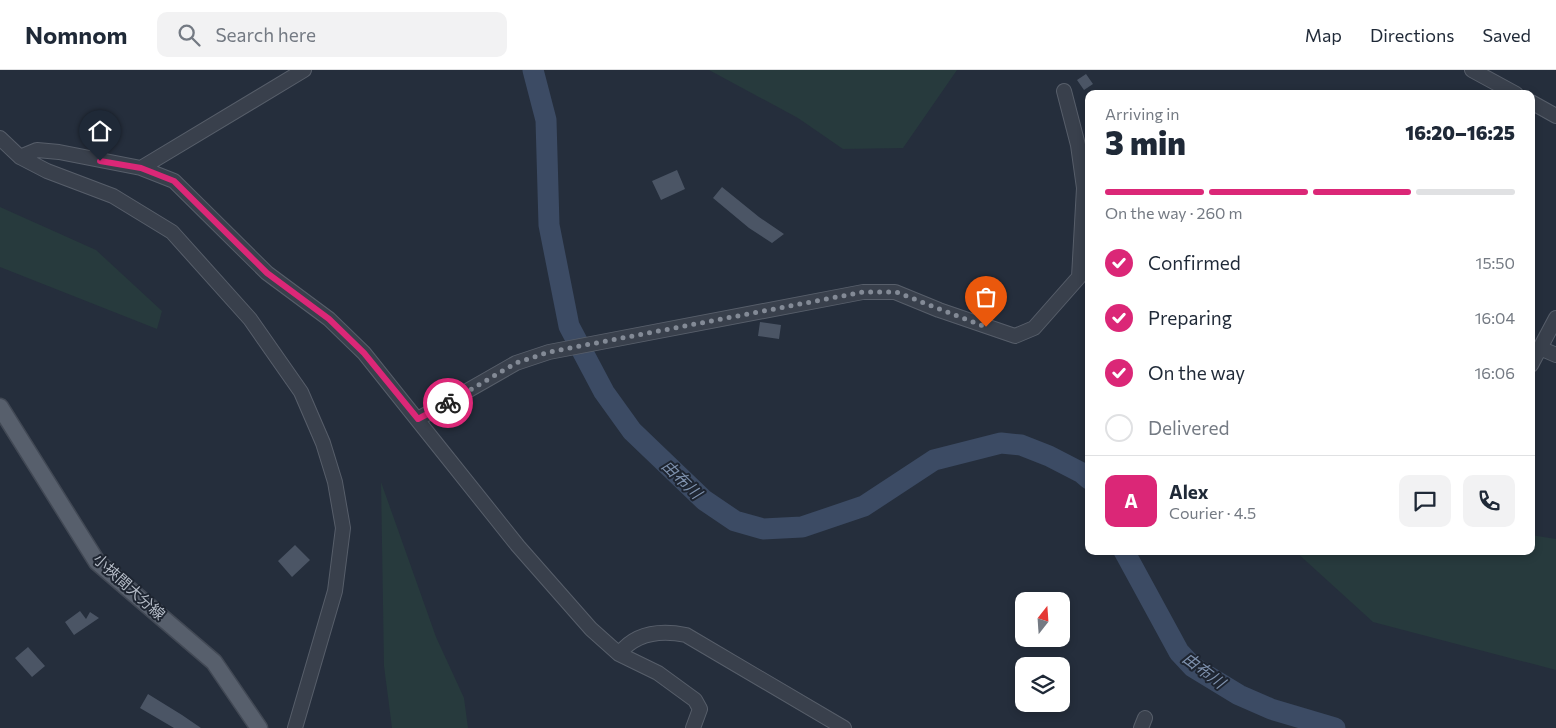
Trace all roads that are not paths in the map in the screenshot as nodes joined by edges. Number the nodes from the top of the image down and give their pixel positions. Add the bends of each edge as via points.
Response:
1 (304, 70) edge
2 (1472, 70) edge
3 (1064, 90) dead end
4 (1509, 90) edge
5 (1535, 104) edge
6 (1556, 116) edge
7 (0, 138) edge
8 (20, 157) junction
9 (141, 168) junction
10 (1084, 277) edge
11 (1556, 318) edge
12 (1540, 348) junction
13 (1556, 355) edge
14 (1535, 357) edge
15 (0, 407) edge
16 (418, 419) junction
17 (619, 654) junction
18 (260, 728) edge
19 (295, 728) edge
20 (693, 728) edge
21 (844, 728) edge

1 - 9 street
2 - 4 street
3 - 10 street via 1078,145 1084,188
5 - 6 street
7 - 8 street
8 - 9 street via 44,150
8 - 19 street via 113,196 172,232 250,319 301,392 323,443 335,482 342,528 335,591
9 - 16 street via 174,181 267,273 329,319 364,353
10 - 16 street via 1034,328 1015,336 896,292 863,292 549,352 516,363
11 - 12 street
12 - 13 street
12 - 14 street
15 - 18 main road, 小挾間大分線 via 96,562 214,662
16 - 17 street via 518,546 591,629
17 - 20 street via 658,672 695,700 700,709
17 - 21 street via 645,634 666,631 686,635

